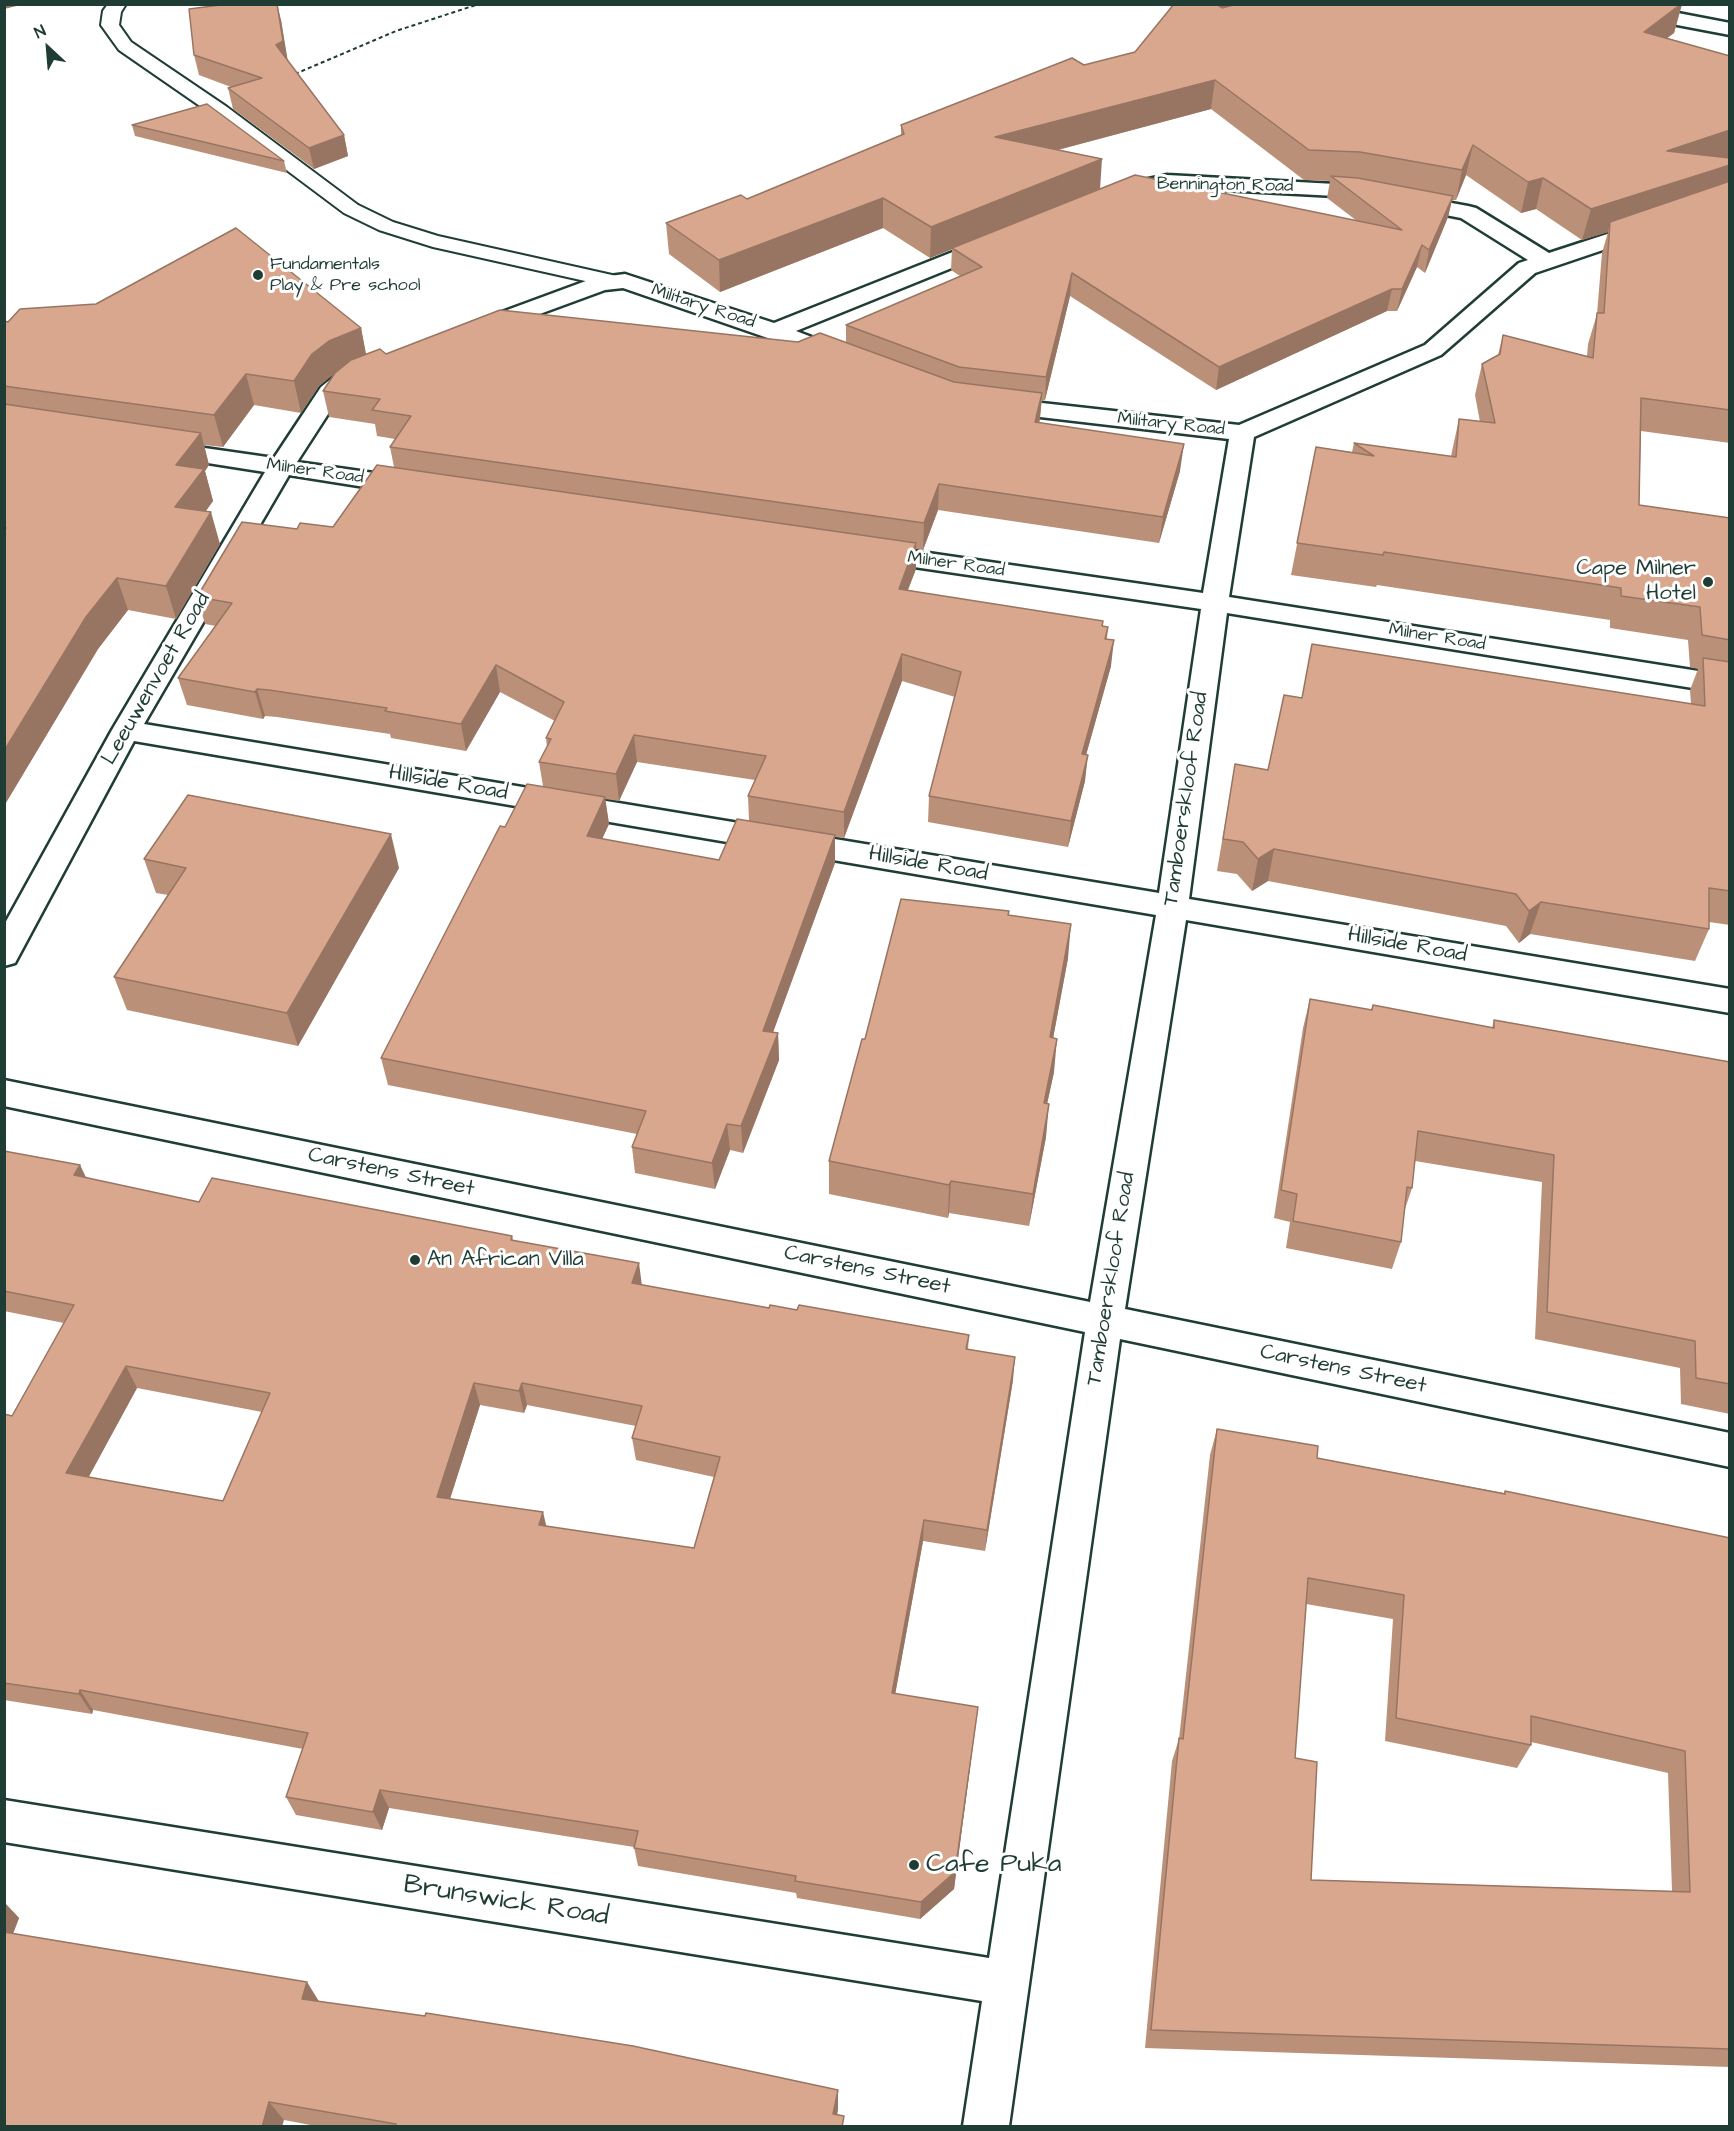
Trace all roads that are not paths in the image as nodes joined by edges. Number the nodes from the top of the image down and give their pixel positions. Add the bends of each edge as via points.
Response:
1 (118, 4) edge
2 (1598, 4) edge
3 (1698, 14) edge
4 (1730, 29) edge
5 (1108, 197) edge
6 (1730, 200) edge
7 (1008, 237) edge
8 (1544, 260) junction
9 (612, 280) junction
10 (775, 331) junction
11 (456, 337) edge
12 (864, 365) edge
13 (379, 367) edge
14 (971, 402) edge
15 (1242, 433) junction
16 (143, 446) edge
17 (281, 467) junction
18 (435, 489) edge
19 (848, 549) edge
20 (1215, 603) junction
21 (1730, 685) edge
22 (126, 730) junction
23 (1173, 906) junction
24 (4, 955) edge
25 (1730, 1000) edge
26 (4, 1093) edge
27 (1105, 1320) junction
28 (1730, 1450) edge
29 (4, 1821) edge
30 (1007, 1983) junction
31 (986, 2127) edge

1 - 9 lane via 112,11 110,25 125,46 351,209 386,226 433,241
2 - 3 street
3 - 4 street
5 - 8 street, Bennington Road via 1131,188 1167,182 1354,191 1468,213
6 - 8 street, Military Road
7 - 10 street
8 - 15 street, Military Road via 1527,267 1507,283 1433,350
9 - 10 street, Military Road
9 - 11 street
10 - 12 street, Military Road
13 - 17 street, Leeuwenvoet Road via 346,379 330,392
14 - 15 street, Military Road
15 - 20 street, Tamboerskloof Road
16 - 17 street, Milner Road
17 - 18 street, Milner Road
17 - 22 street, Leeuwenvoet Road
19 - 20 street, Milner Road
20 - 21 street, Milner Road
20 - 23 street, Tamboerskloof Road
22 - 23 street, Hillside Road
22 - 24 street, Leeuwenvoet Road
23 - 25 street, Hillside Road
23 - 27 street, Tamboerskloof Road
26 - 27 street, Carstens Street
27 - 28 street, Carstens Street
27 - 30 street, Tamboerskloof Road
29 - 30 street, Brunswick Road
30 - 31 street, Tamboerskloof Road

